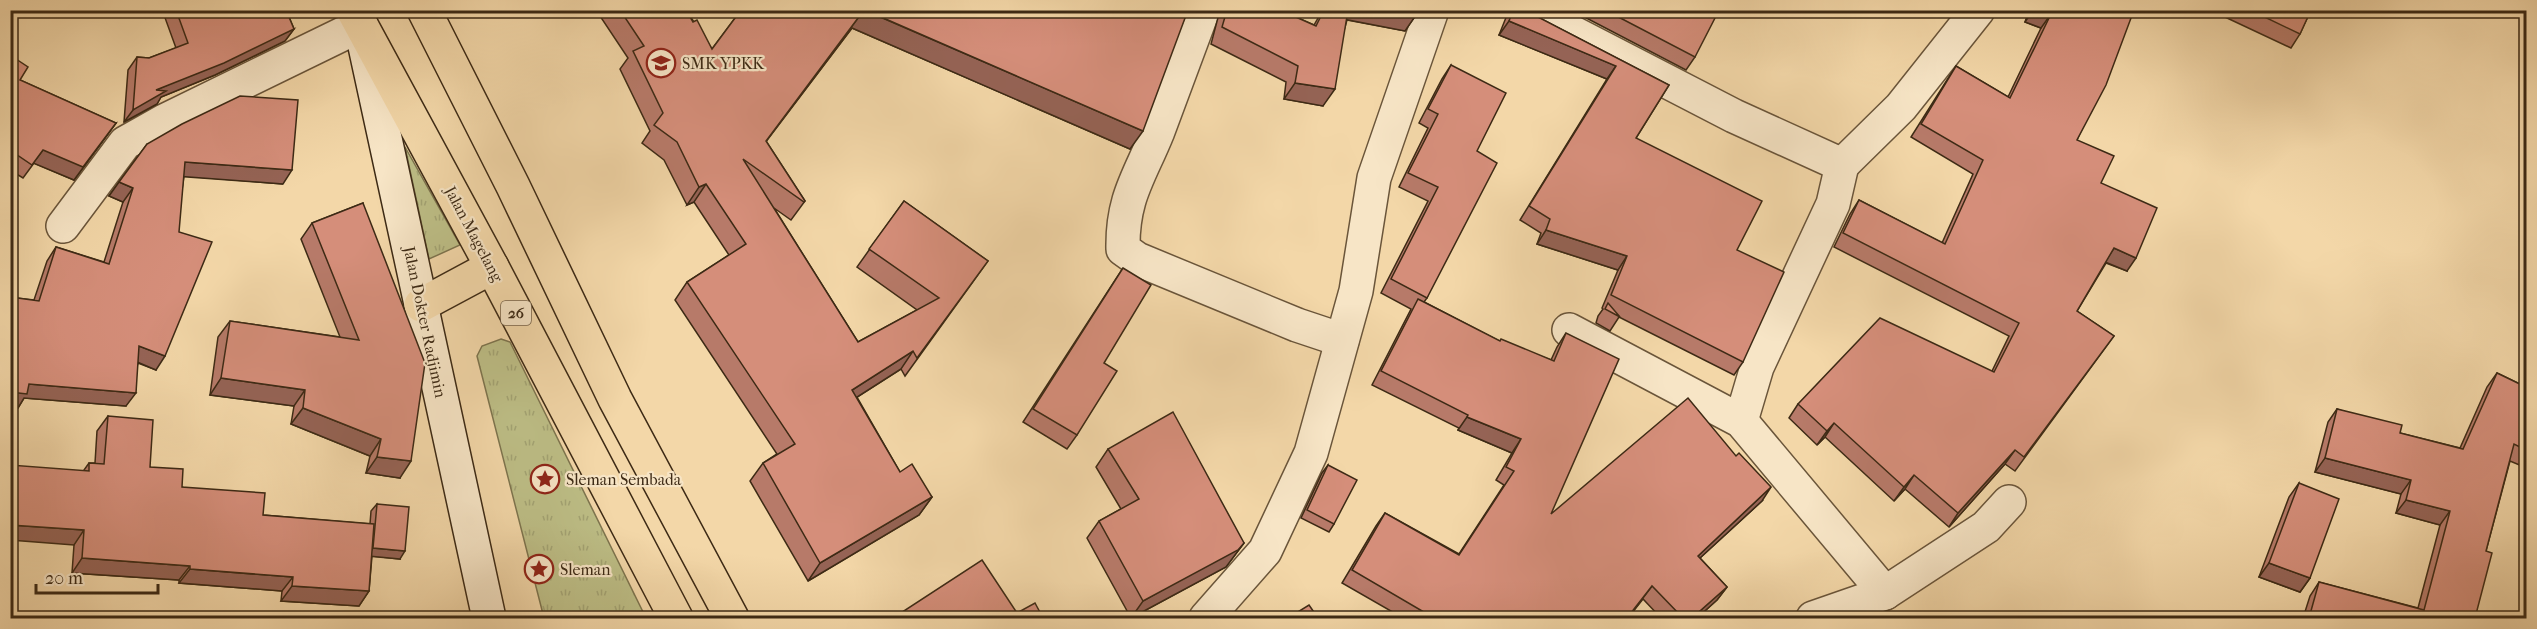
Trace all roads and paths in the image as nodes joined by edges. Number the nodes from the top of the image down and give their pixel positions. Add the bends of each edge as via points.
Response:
1 (1203, 10) edge
2 (1432, 10) edge
3 (1529, 10) edge
4 (1978, 10) edge
5 (425, 11) edge
6 (357, 18) edge
7 (1842, 165) junction
8 (63, 226) dead end
9 (492, 267) junction
10 (421, 305) junction
11 (1569, 330) dead end
12 (1342, 339) junction
13 (1741, 421) junction
14 (2009, 502) dead end
15 (1885, 593) junction
16 (489, 618) edge
17 (676, 618) edge
18 (732, 618) edge
19 (1206, 618) edge
20 (1813, 618) edge

1 - 12 street via 1157,134 1130,193 1122,222 1123,249 1137,259 1297,325
2 - 12 street via 1374,178 1356,291
3 - 7 street via 1734,116
4 - 7 street via 1901,107
5 - 18 highway via 615,399
6 - 8 street via 125,143
6 - 9 highway, Jalan Magelang / 26
6 - 10 street, Jalan Dokter Radjimin
7 - 13 street via 1833,204 1757,367
9 - 10 highway
9 - 17 highway, Jalan Magelang / 26
10 - 16 street, Jalan Dokter Radjimin
11 - 13 street
12 - 19 street via 1311,453 1266,551
13 - 15 street
14 - 15 street via 1986,527
15 - 20 street

